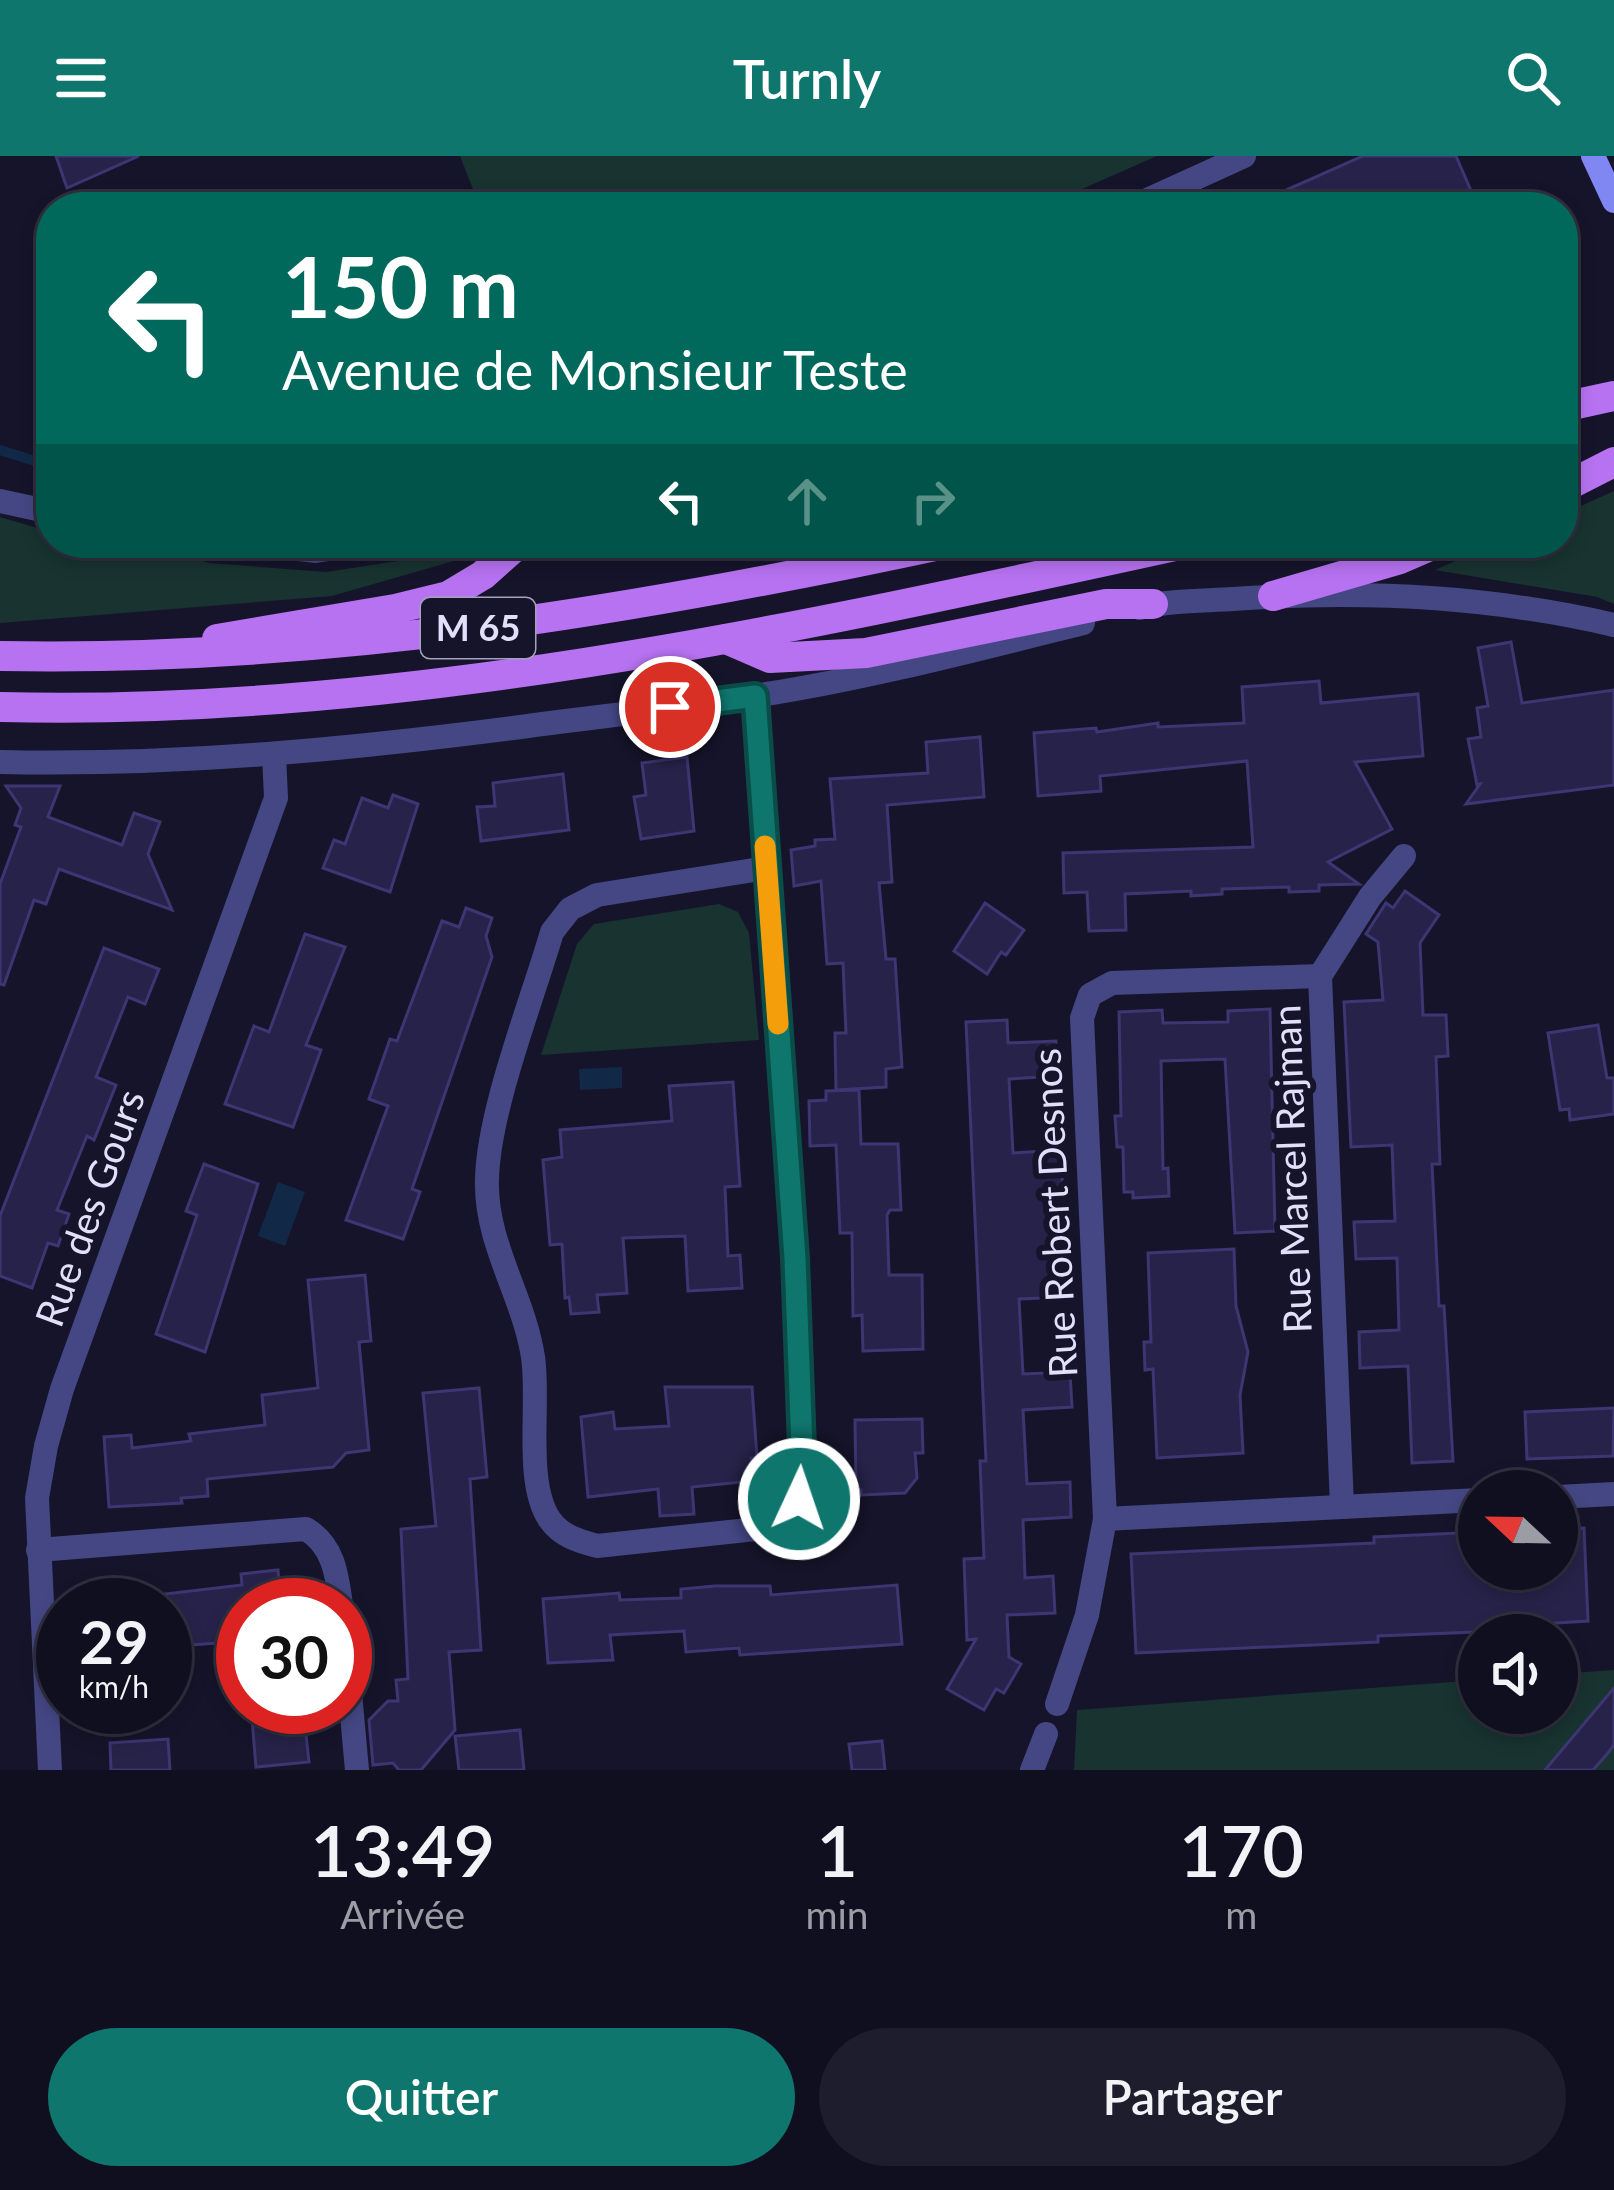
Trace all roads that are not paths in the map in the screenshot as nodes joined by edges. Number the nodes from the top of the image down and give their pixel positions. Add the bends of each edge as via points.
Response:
1 (1244, 156) edge
2 (1593, 156) edge
3 (1165, 192) edge
4 (1614, 201) edge
5 (1614, 396) edge
6 (1578, 404) edge
7 (1614, 451) edge
8 (1578, 459) edge
9 (1614, 462) edge
10 (1578, 480) edge
11 (0, 501) edge
12 (36, 509) edge
13 (502, 558) edge
14 (878, 558) edge
15 (1118, 558) edge
16 (1402, 558) edge
17 (1273, 596) junction
18 (1153, 604) junction
19 (1614, 625) edge
20 (726, 639) junction
21 (0, 656) edge
22 (113, 658) junction
23 (755, 696) junction
24 (0, 707) edge
25 (274, 754) junction
26 (0, 762) edge
27 (1404, 856) dead end
28 (766, 868) junction
29 (1320, 976) junction
30 (1614, 1494) edge
31 (1578, 1496) edge
32 (1458, 1501) edge
33 (1342, 1506) junction
34 (1105, 1519) junction
35 (38, 1550) junction
36 (337, 1578) edge
37 (1057, 1704) dead end
38 (354, 1734) edge
39 (1046, 1734) dead end
40 (50, 1770) edge
41 (357, 1770) edge
42 (1032, 1770) edge

1 - 3 street
2 - 4 street
5 - 6 main road
7 - 8 main road
9 - 10 main road
11 - 12 street
13 - 22 main road via 448,596
14 - 22 main road, M 65 via 556,619 264,652
15 - 20 main road, M 65
16 - 17 main road
17 - 18 street
17 - 19 street via 1457,601
18 - 20 main road via 1106,604 866,652 770,658
18 - 23 street
20 - 24 main road, M 65 via 271,702
21 - 22 main road, M 65
23 - 25 street
23 - 28 street
25 - 26 street
25 - 35 street, Rue des Gours via 275,798 62,1389 37,1498
27 - 29 street, Rue Marcel Rajman
28 - 28 street via 597,895 570,909 552,932 499,1112 487,1180 493,1232 533,1356 539,1495 550,1522 572,1540 597,1546 766,1528 799,1499 795,1258
29 - 33 street, Rue Marcel Rajman
29 - 34 street, Rue Robert Desnos via 1112,982 1090,995 1082,1018
30 - 31 street
32 - 33 street
33 - 34 street
34 - 37 street via 1088,1615
35 - 36 street via 306,1529 318,1536
35 - 40 street, Rue des Gours
38 - 41 street
39 - 42 street

